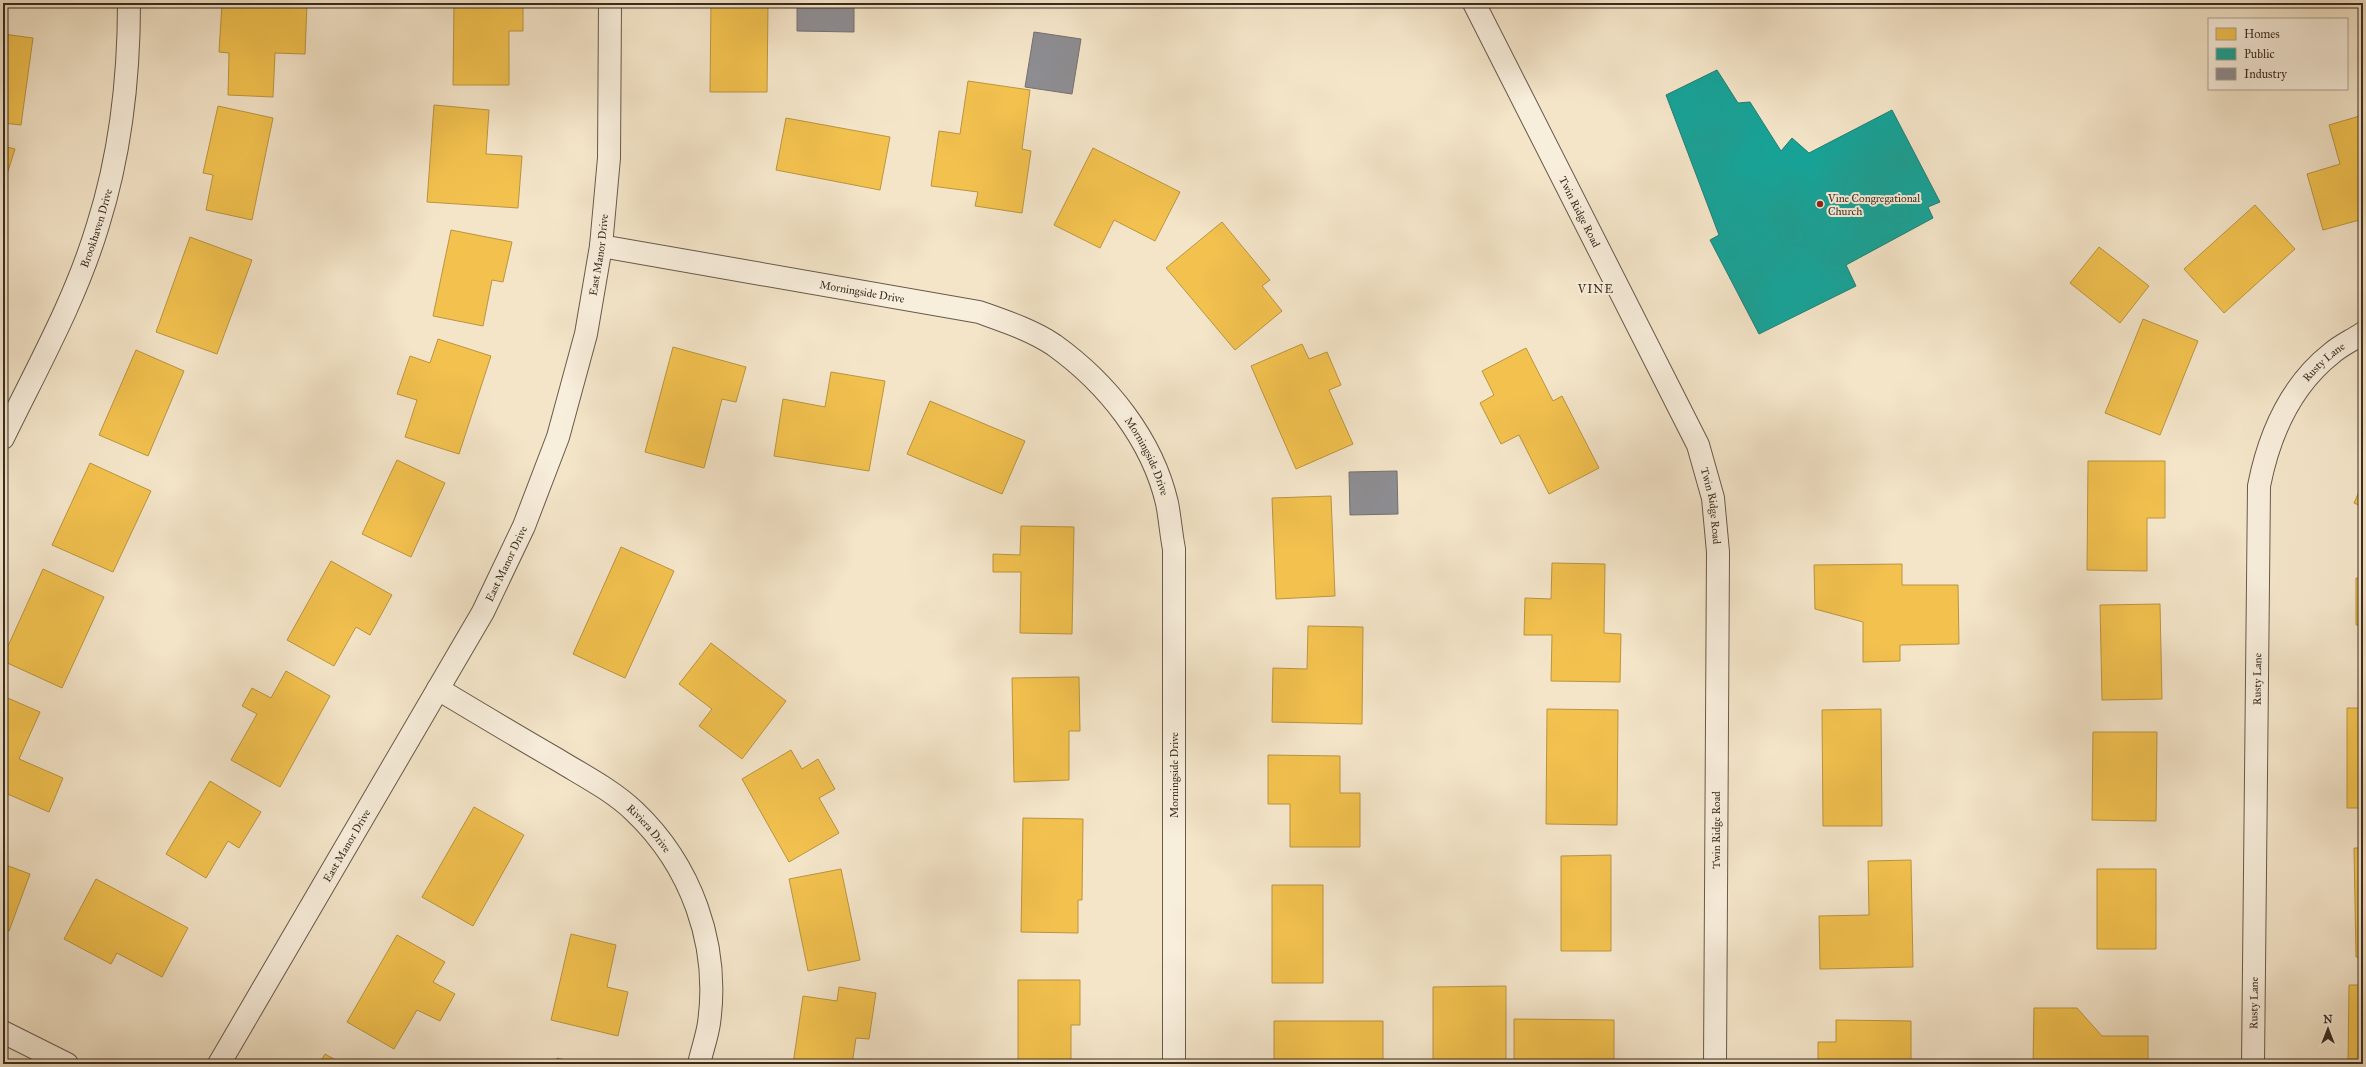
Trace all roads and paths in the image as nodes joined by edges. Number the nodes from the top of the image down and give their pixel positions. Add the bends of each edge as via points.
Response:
1 (129, 3) edge
2 (610, 3) edge
3 (1474, 3) edge
4 (601, 246) junction
5 (2363, 333) edge
6 (3, 438) edge
7 (438, 690) junction
8 (3, 1032) edge
9 (67, 1064) edge
10 (219, 1064) edge
11 (699, 1064) edge
12 (1174, 1064) edge
13 (1715, 1064) edge
14 (2253, 1064) edge

1 - 6 street, Brookhaven Drive via 129,60 118,144 98,225 68,303
2 - 4 street, East Manor Drive via 609,158
3 - 13 street, Twin Ridge Road via 1698,445 1713,498 1718,552
4 - 7 street, East Manor Drive via 586,334 558,437 524,526 483,612
4 - 12 street, Morningside Drive via 979,312 1023,328 1054,345 1098,382 1128,418 1151,458 1167,503 1174,549
5 - 14 street, Rusty Lane via 2332,353 2306,379 2286,407 2266,451 2259,486
7 - 10 street, East Manor Drive
7 - 11 street, Riviera Drive via 606,788 634,810 665,845 689,885 705,929 711,975 709,1023
8 - 9 street

